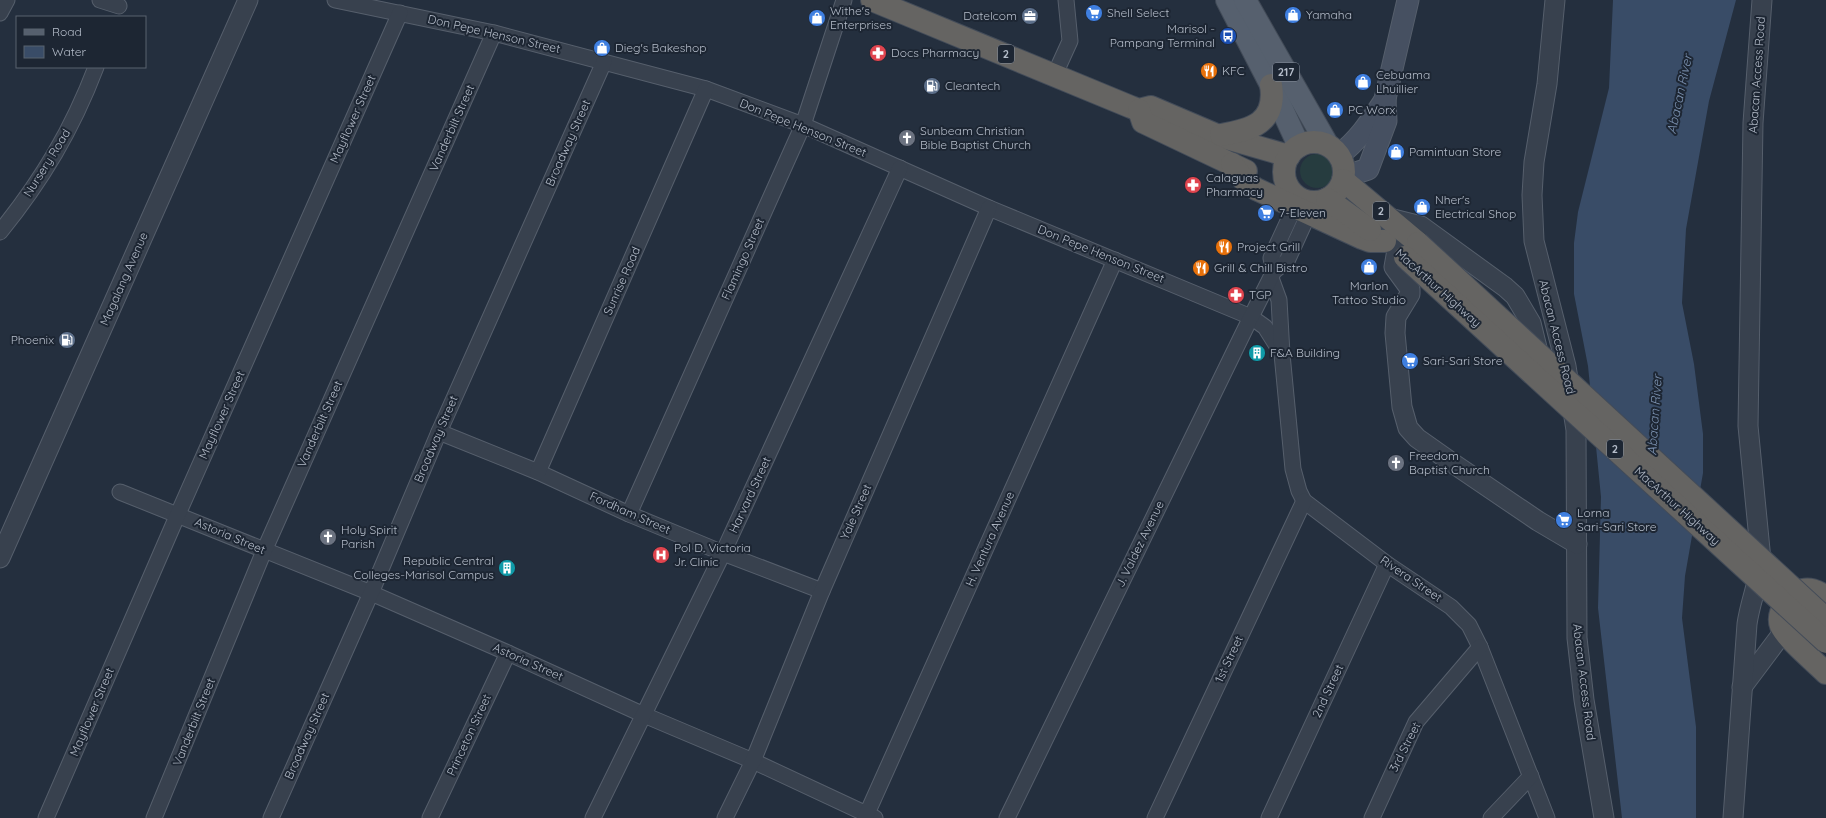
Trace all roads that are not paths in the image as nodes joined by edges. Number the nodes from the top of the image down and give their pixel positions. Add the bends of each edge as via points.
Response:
1 (7, 0) edge
2 (100, 0) edge
3 (248, 0) edge
4 (335, 0) edge
5 (844, 0) edge
6 (872, 0) edge
7 (1066, 0) edge
8 (1227, 0) edge
9 (1245, 0) edge
10 (1408, 0) edge
11 (1555, 0) edge
12 (1762, 0) edge
13 (904, 6) edge
14 (118, 8) edge
15 (400, 13) junction
16 (0, 14) edge
17 (494, 33) junction
18 (604, 62) junction
19 (96, 68) edge
20 (1055, 74) junction
21 (1271, 85) junction
22 (706, 89) junction
23 (1385, 99) junction
24 (1139, 110) junction
25 (803, 125) junction
26 (1218, 136) junction
27 (1333, 150) junction
28 (1294, 151) junction
29 (900, 168) junction
30 (1344, 178) junction
31 (1327, 199) junction
32 (1298, 203) junction
33 (989, 208) junction
34 (1389, 218) junction
35 (0, 232) edge
36 (1401, 248) junction
37 (1115, 260) junction
38 (1273, 274) junction
39 (1251, 317) junction
40 (1282, 354) junction
41 (1542, 363) junction
42 (1566, 366) junction
43 (1576, 430) junction
44 (439, 432) junction
45 (538, 472) junction
46 (120, 492) dead end
47 (1304, 501) junction
48 (178, 514) junction
49 (629, 514) junction
50 (1577, 544) junction
51 (1761, 546) junction
52 (264, 550) junction
53 (723, 553) junction
54 (0, 558) edge
55 (1387, 564) junction
56 (1804, 590) junction
57 (822, 591) junction
58 (371, 593) junction
59 (1826, 596) edge
60 (1826, 619) edge
61 (1784, 631) junction
62 (1826, 642) edge
63 (1480, 648) junction
64 (508, 653) junction
65 (1826, 673) edge
66 (1742, 687) junction
67 (644, 715) junction
68 (753, 761) junction
69 (1531, 776) junction
70 (869, 817) edge
71 (46, 818) edge
72 (154, 818) edge
73 (271, 818) edge
74 (430, 818) edge
75 (593, 818) edge
76 (725, 818) edge
77 (1007, 818) edge
78 (1155, 818) edge
79 (1269, 818) edge
80 (1372, 818) edge
81 (1491, 818) edge
82 (1548, 818) edge
83 (1604, 818) edge
84 (1733, 818) edge

1 - 16 street
2 - 14 street
3 - 54 street, Magalang Avenue
4 - 15 street, Don Pepe Henson Street
5 - 25 street, Flamingo Street
6 - 13 highway, 2
7 - 20 street via 1070,41
8 - 21 main road, 217
9 - 27 main road, 217
10 - 23 main road
11 - 42 street, Abacan Access Road via 1532,195 1534,241
12 - 51 street, Abacan Access Road via 1753,130 1748,426
13 - 20 highway, 2
15 - 17 street, Don Pepe Henson Street
15 - 48 street, Mayflower Street
17 - 18 street, Don Pepe Henson Street
17 - 52 street, Vanderbilt Street
18 - 22 street, Don Pepe Henson Street
18 - 44 street, Broadway Street
19 - 35 street, Nursery Road via 81,106 56,154
20 - 24 highway, 2
21 - 26 highway via 1271,104 1261,122 1245,131
21 - 28 main road, 217
22 - 25 street, Don Pepe Henson Street
22 - 45 street, Sunrise Road
23 - 27 main road via 1353,144
23 - 30 main road via 1386,122 1368,169
24 - 26 highway, 2 via 1151,107
24 - 32 highway via 1143,122 1232,164
25 - 29 street, Don Pepe Henson Street
25 - 49 street, Flamingo Street
26 - 28 highway, 2
27 - 28 highway, 2 via 1312,142
27 - 30 highway via 1344,169
28 - 32 highway via 1285,164 1284,173
29 - 33 street, Don Pepe Henson Street
29 - 53 street, Harvard Street
30 - 31 highway via 1340,188
30 - 34 highway, MacArthur Highway / 2
31 - 32 highway via 1311,202 1296,196
31 - 36 highway, MacArthur Highway / 2
32 - 36 highway via 1362,238
32 - 38 street, J. Valdez Avenue via 1271,258
33 - 37 street, Don Pepe Henson Street
33 - 57 street, Yale Street
34 - 36 highway, MacArthur Highway / 2
34 - 41 street via 1421,226 1515,296 1530,323
36 - 50 street via 1394,267 1410,289 1410,294 1396,317 1395,334 1402,407 1408,428 1420,440 1470,476
36 - 60 highway, MacArthur Highway / 2, bridge
36 - 62 highway, MacArthur Highway / 2, bridge
37 - 39 street, Don Pepe Henson Street
37 - 70 street, H. Ventura Avenue
38 - 39 street, J. Valdez Avenue
38 - 40 street, Rivera Street via 1279,300
39 - 40 street, Rivera Street via 1265,327
39 - 77 street, J. Valdez Avenue
40 - 47 street, Rivera Street via 1293,469 1298,491
41 - 42 street via 1551,368
41 - 43 street
42 - 43 street, Abacan Access Road
43 - 50 street, Abacan Access Road
44 - 45 street, Fordham Street
44 - 58 street, Broadway Street
45 - 49 street, Fordham Street
46 - 48 street, Astoria Street
47 - 55 street, Rivera Street
47 - 78 street, 1st Street
48 - 52 street, Astoria Street
48 - 71 street, Mayflower Street
49 - 53 street, Fordham Street
50 - 83 street, Abacan Access Road via 1576,610 1579,658
51 - 56 street
51 - 66 street, Abacan Access Road via 1760,572 1749,607
52 - 58 street, Astoria Street
52 - 72 street, Vanderbilt Street
53 - 57 street, Fordham Street
53 - 67 street, Harvard Street
55 - 63 street, Rivera Street via 1451,607 1469,625
55 - 79 street, 2nd Street
56 - 59 highway via 1817,591
56 - 61 highway via 1791,598 1780,613
57 - 68 street, Yale Street
58 - 64 street, Astoria Street
58 - 73 street, Broadway Street
61 - 65 highway
61 - 66 street
63 - 69 street, Rivera Street
63 - 80 street, 3rd Street via 1416,722
64 - 67 street, Astoria Street
64 - 74 street, Princeton Street
66 - 84 street, Abacan Access Road
67 - 68 street, Astoria Street
67 - 75 street, Harvard Street
68 - 70 street, Astoria Street
68 - 76 street, Yale Street
69 - 81 street
69 - 82 street, Rivera Street

